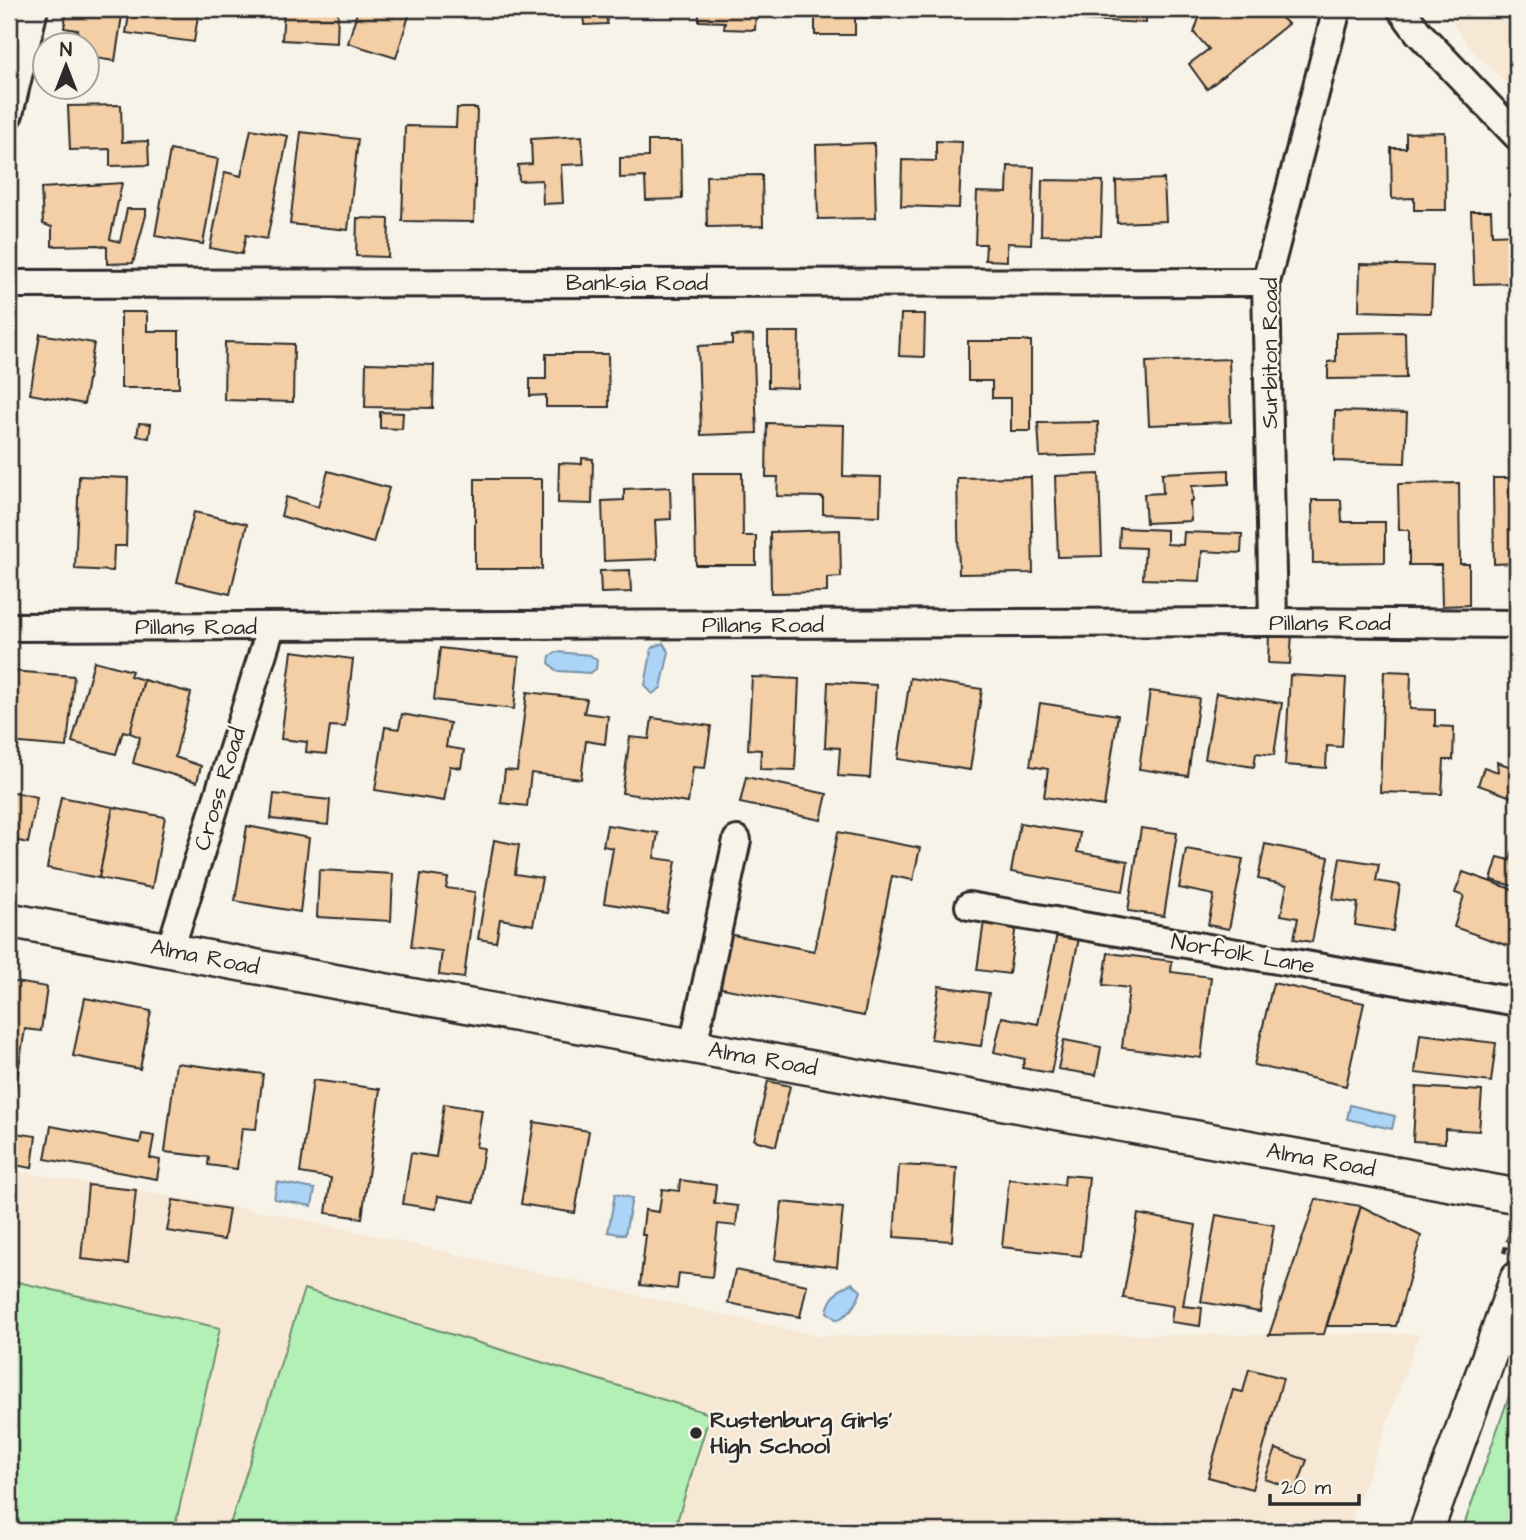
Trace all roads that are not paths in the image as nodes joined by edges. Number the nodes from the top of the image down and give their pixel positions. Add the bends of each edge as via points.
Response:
1 (34, 9) edge
2 (1337, 9) edge
3 (1401, 9) edge
4 (9, 114) edge
5 (1517, 136) edge
6 (1266, 282) junction
7 (9, 284) edge
8 (1273, 622) junction
9 (1517, 624) edge
10 (9, 626) edge
11 (271, 627) junction
12 (737, 840) dead end
13 (969, 906) dead end
14 (9, 920) edge
15 (170, 950) junction
16 (1517, 1002) edge
17 (693, 1046) junction
18 (1517, 1196) edge
19 (1517, 1279) edge
20 (1426, 1531) edge

1 - 4 street
2 - 6 street, Surbiton Road
3 - 5 street
6 - 7 street, Banksia Road
6 - 8 street, Surbiton Road
8 - 9 street, Pillans Road
8 - 11 street, Pillans Road
10 - 11 street, Pillans Road
11 - 15 street, Cross Road
12 - 17 street
13 - 16 street, Norfolk Lane
14 - 15 street, Alma Road
15 - 17 street, Alma Road
17 - 18 street, Alma Road
19 - 20 street

